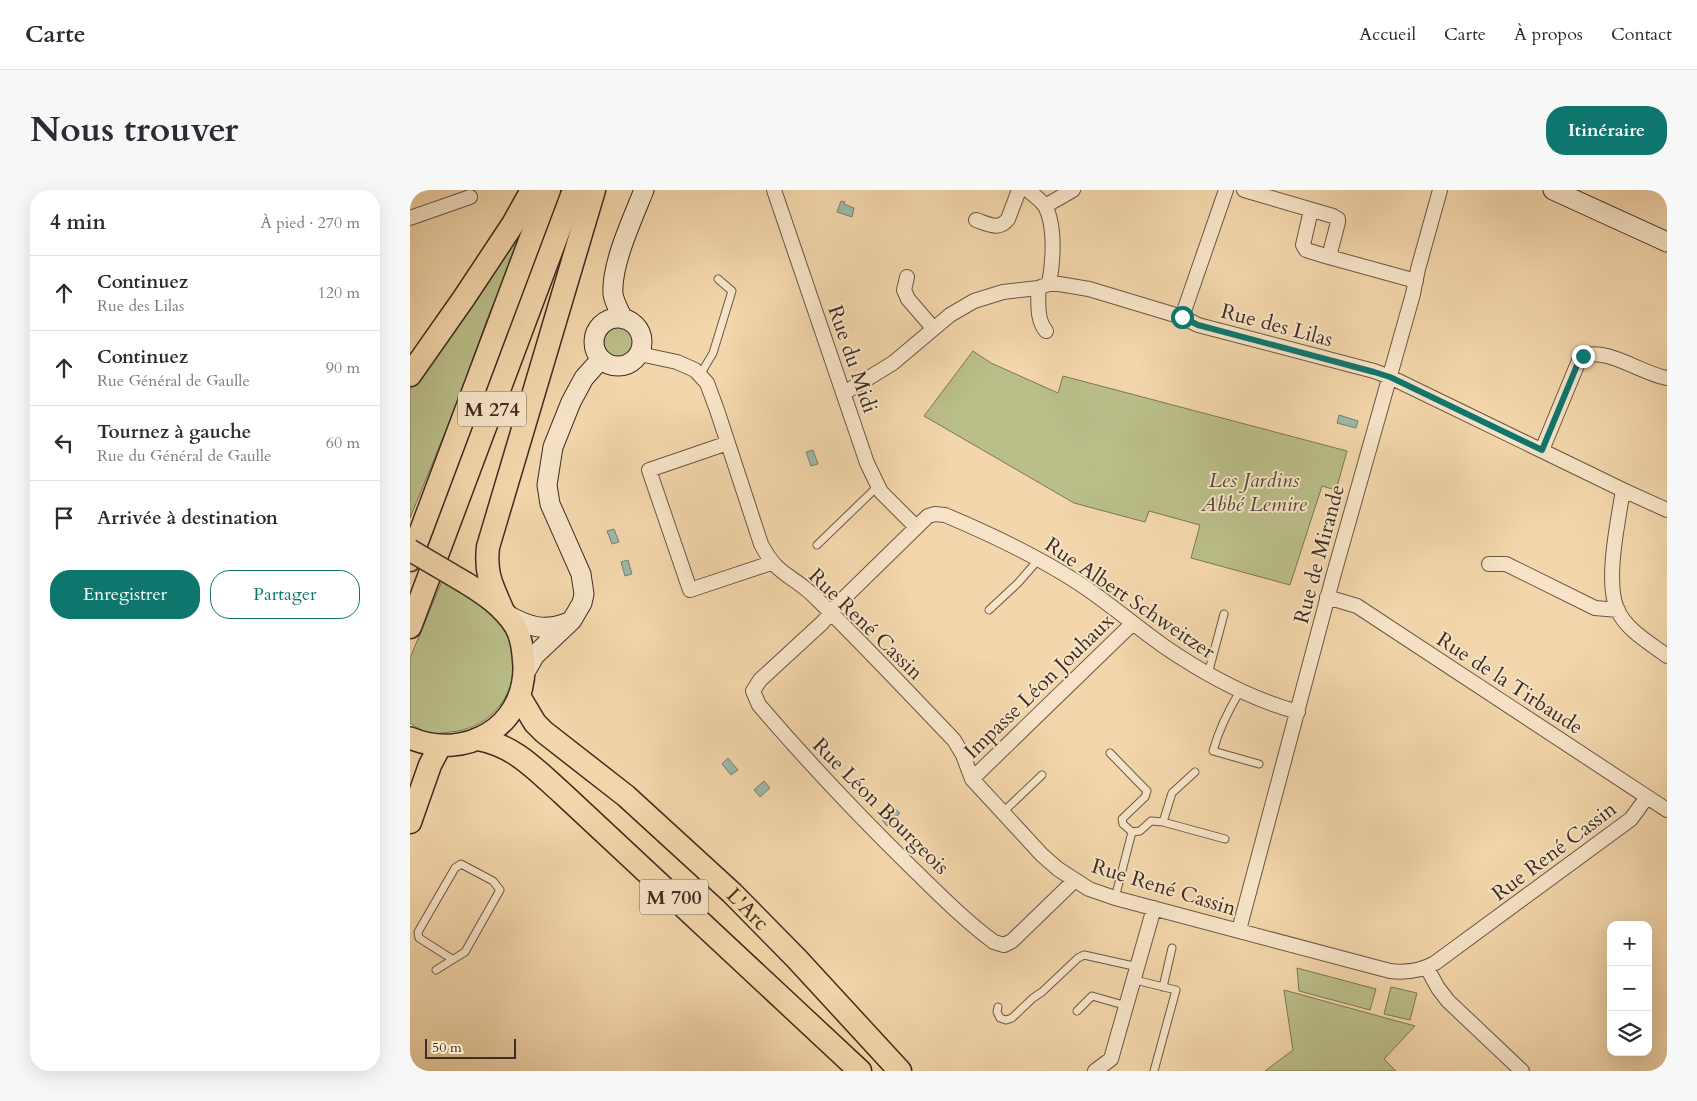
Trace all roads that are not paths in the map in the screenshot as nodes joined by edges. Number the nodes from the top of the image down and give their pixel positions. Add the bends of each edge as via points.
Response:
1 (532, 190) edge
2 (549, 190) edge
3 (574, 190) edge
4 (594, 190) edge
5 (644, 190) edge
6 (774, 190) edge
7 (1019, 190) edge
8 (1028, 190) edge
9 (1073, 190) edge
10 (1226, 190) edge
11 (1244, 190) edge
12 (1440, 190) edge
13 (1553, 190) edge
14 (470, 197) dead end
15 (1044, 206) junction
16 (1311, 210) junction
17 (410, 218) edge
18 (976, 220) dead end
19 (1667, 242) edge
20 (1329, 257) junction
21 (907, 277) dead end
22 (718, 280) dead end
23 (1416, 281) junction
24 (1044, 286) junction
25 (1182, 317) junction
26 (623, 319) junction
27 (934, 328) junction
28 (1046, 331) dead end
29 (640, 353) junction
30 (601, 359) junction
31 (410, 375) edge
32 (700, 376) junction
33 (1390, 377) junction
34 (1667, 378) edge
35 (844, 393) junction
36 (728, 443) junction
37 (1542, 450) junction
38 (878, 486) junction
39 (1623, 490) junction
40 (1667, 510) edge
41 (916, 527) junction
42 (817, 545) dead end
43 (410, 550) edge
44 (1039, 559) junction
45 (410, 560) edge
46 (771, 562) junction
47 (1489, 564) dead end
48 (1327, 597) junction
49 (989, 610) dead end
50 (1618, 610) junction
51 (504, 612) junction
52 (831, 612) junction
53 (1224, 614) dead end
54 (572, 620) junction
55 (1133, 623) junction
56 (410, 628) edge
57 (1667, 656) edge
58 (524, 674) junction
59 (1208, 675) junction
60 (1240, 691) junction
61 (520, 698) junction
62 (1298, 712) junction
63 (410, 738) edge
64 (478, 739) junction
65 (440, 746) junction
66 (1110, 752) dead end
67 (1259, 764) dead end
68 (1195, 772) dead end
69 (1042, 775) dead end
70 (972, 779) junction
71 (1647, 797) junction
72 (1667, 810) edge
73 (1002, 813) junction
74 (410, 822) edge
75 (1163, 822) junction
76 (1132, 832) junction
77 (1225, 839) dead end
78 (1075, 880) junction
79 (1115, 898) junction
80 (1154, 908) junction
81 (1239, 930) junction
82 (1172, 948) dead end
83 (452, 959) junction
84 (1426, 968) junction
85 (436, 970) dead end
86 (1136, 974) junction
87 (1163, 987) junction
88 (1127, 1006) junction
89 (998, 1007) dead end
90 (1077, 1011) dead end
91 (860, 1071) edge
92 (900, 1071) edge
93 (1095, 1071) edge
94 (1154, 1071) edge
95 (1522, 1071) edge

1 - 31 highway via 508,232
2 - 45 highway, M 274
3 - 56 highway, M 274
4 - 51 highway via 488,547 486,564 489,580
5 - 26 main road via 616,269 613,294
6 - 35 street, Rue du Midi
7 - 18 street via 1006,223 994,226
8 - 15 street
9 - 15 street
10 - 25 street
11 - 16 street
12 - 23 street, Rue de Mirande
13 - 19 main road
14 - 17 street
15 - 24 street via 1052,243
16 - 20 street via 1302,246
16 - 20 street via 1338,219
20 - 23 street
21 - 27 street via 904,285 906,294
22 - 32 lane via 732,291 713,353
23 - 33 street, Rue de Mirande
24 - 25 street, Rue des Lilas via 1059,284 1089,289
24 - 27 street, Rue des Lilas via 1003,292 974,301 950,314
24 - 28 street via 1039,318
25 - 33 street, Rue des Lilas via 1198,325
26 - 29 main road via 640,332
26 - 30 main road via 608,321 597,331 595,346
27 - 35 street, Rue des Lilas via 893,363
29 - 30 main road via 622,366
29 - 32 street, Rue René Cassin via 677,362 695,370
30 - 54 main road via 584,378 571,402 549,466 550,504 583,584 582,603
32 - 36 street, Rue René Cassin via 707,383
33 - 37 street, Rue des Lilas
33 - 48 street, Rue de Mirande
34 - 37 street via 1654,376 1620,359 1592,354 1583,356
35 - 38 street, Rue du Midi
36 - 46 street, Rue René Cassin via 761,544
36 - 46 street via 649,470 690,590
37 - 39 street, Rue des Lilas
38 - 41 street, Rue du Midi
38 - 42 lane
39 - 40 street, Rue des Lilas
39 - 50 street via 1613,572
41 - 44 street, Rue Albert Schweitzer via 928,516 945,515
41 - 52 street, Rue Albert Schweitzer
43 - 51 main road, bridge via 486,595
44 - 49 lane
44 - 55 street, Rue Albert Schweitzer via 1078,582
46 - 52 street, Rue René Cassin
47 - 50 street via 1506,564 1594,608
48 - 62 street, Rue de Mirande
48 - 71 street, Rue de la Tirbaude via 1357,606
50 - 57 street via 1639,635
51 - 54 main road via 523,623 545,628
51 - 58 main road via 521,641
52 - 70 street, Rue René Cassin via 954,740
52 - 78 street, Rue Léon Bourgeois via 753,690 759,705 799,751 864,821 997,944 1007,945 1012,941
53 - 59 lane
54 - 58 main road via 535,655
55 - 59 street, Rue Albert Schweitzer
55 - 70 street, Impasse Léon Jouhaux
58 - 61 main road
59 - 60 street, Rue Albert Schweitzer
60 - 62 street, Rue Albert Schweitzer
60 - 67 lane via 1218,731 1213,751
61 - 64 main road via 506,719
61 - 92 highway, L'Arc / M 700 via 544,732 626,796 732,892
62 - 81 street, Rue de Mirande
63 - 65 main road
64 - 65 main road
64 - 91 highway, L'Arc / M 700 via 513,751 541,774
65 - 74 highway
66 - 76 lane via 1147,791 1145,797 1122,819
68 - 75 lane via 1172,793
69 - 73 lane
70 - 73 street, Rue René Cassin
71 - 72 street, Rue de la Tirbaude
71 - 84 street, Rue René Cassin via 1631,819
73 - 78 street, Rue René Cassin via 1042,855
75 - 76 lane via 1151,821 1140,832
75 - 77 lane
76 - 79 lane
78 - 79 street, Rue René Cassin
79 - 80 street, Rue René Cassin
80 - 81 street, Rue René Cassin
80 - 86 street
81 - 84 street, Rue René Cassin via 1390,970 1411,972
82 - 87 lane
83 - 83 lane via 465,952 500,890 493,881 461,864 418,932 420,938
83 - 85 lane
84 - 95 street via 1448,1001
86 - 87 lane
86 - 88 street
86 - 89 lane via 1084,955 1012,1018 1000,1018
87 - 94 lane via 1176,990
88 - 90 lane via 1092,996
88 - 93 street via 1111,1059

